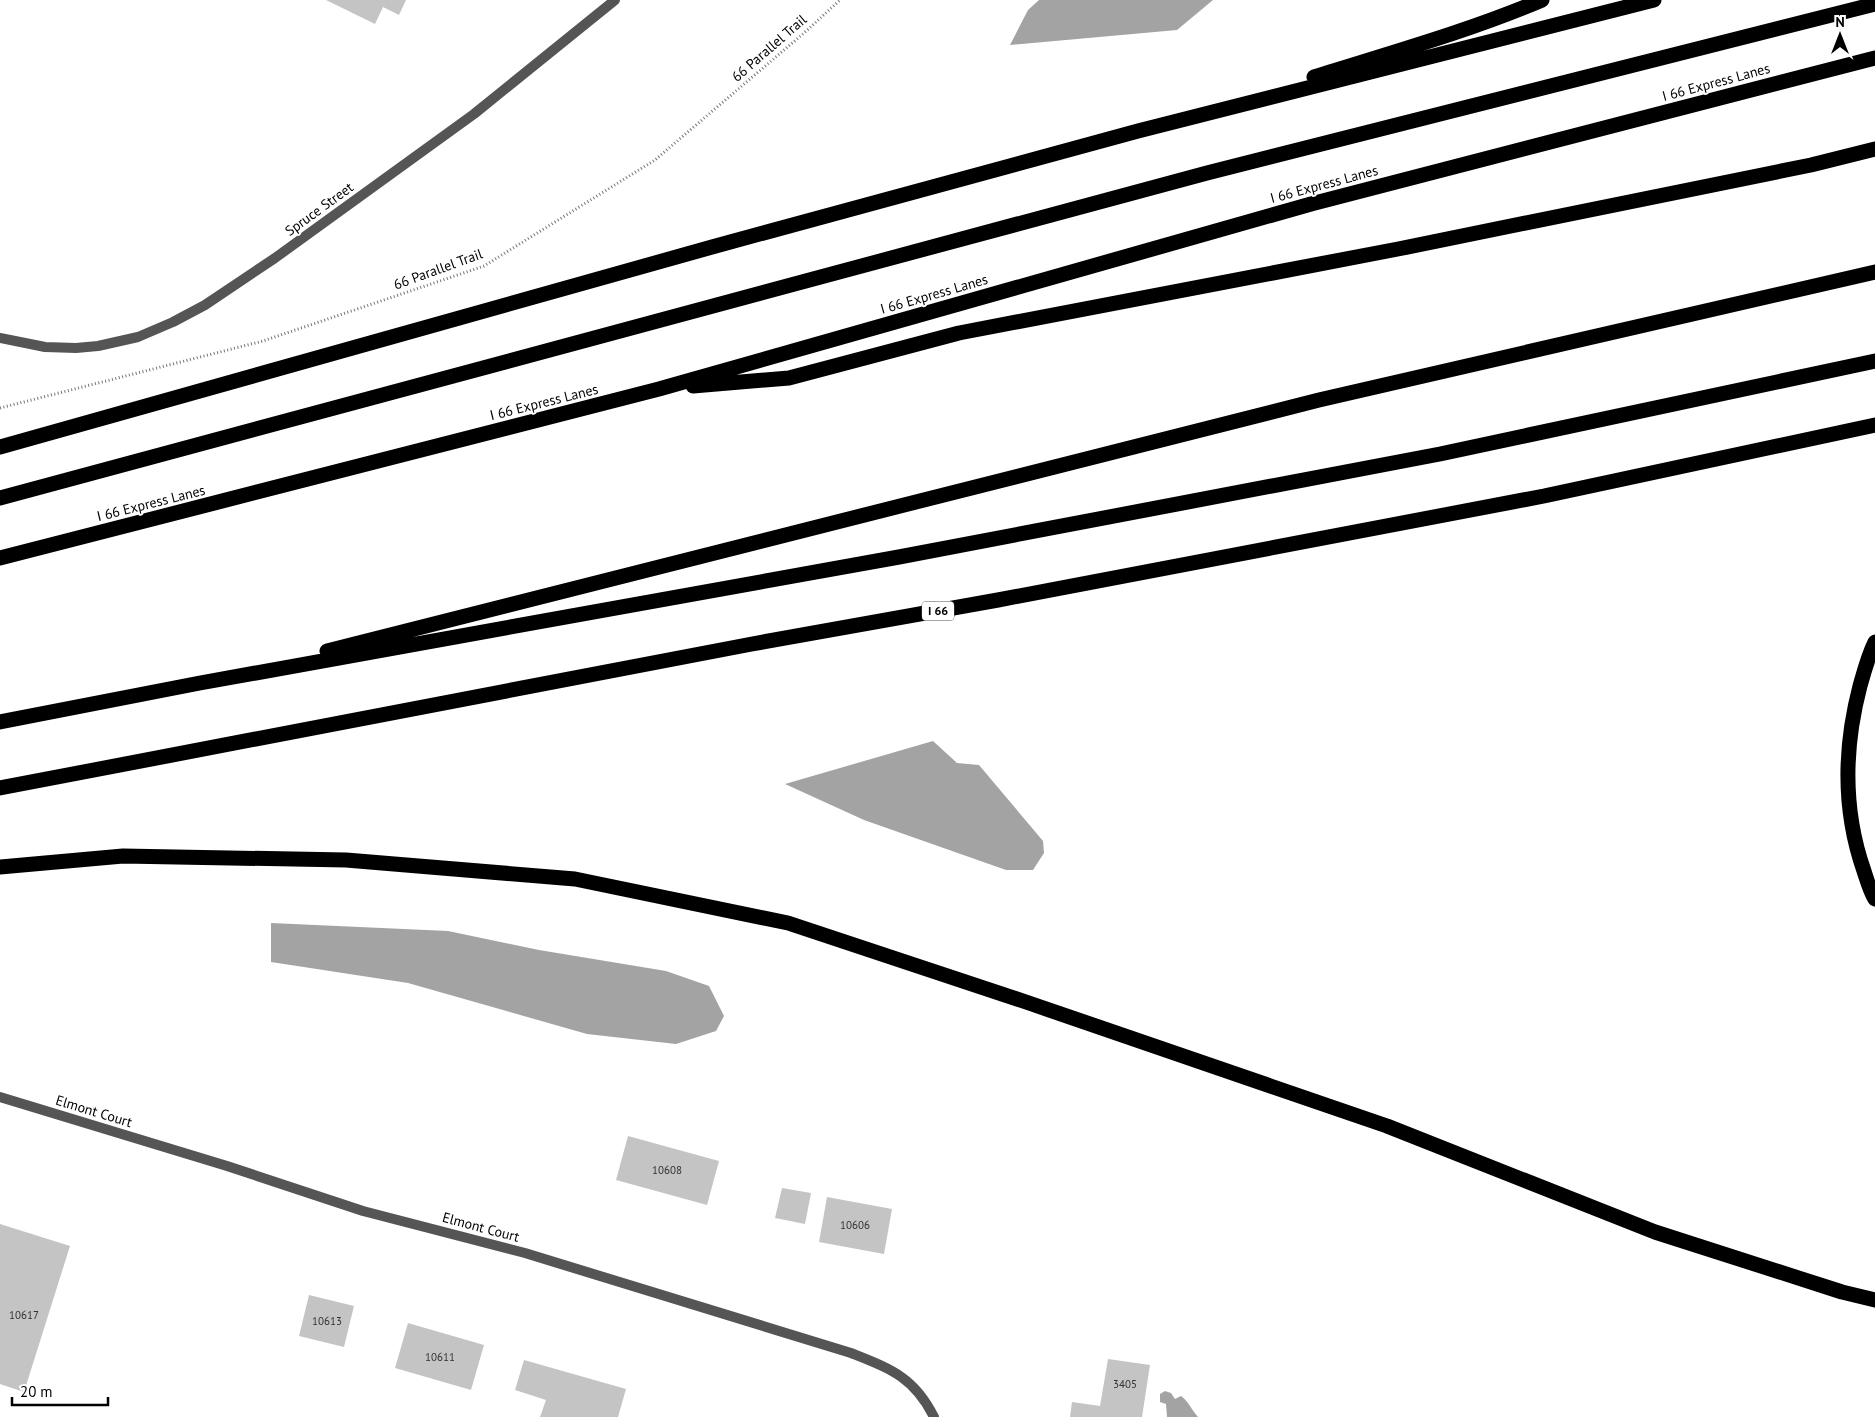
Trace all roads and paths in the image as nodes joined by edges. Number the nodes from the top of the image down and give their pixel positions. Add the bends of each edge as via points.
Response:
1 (615, 0) edge
2 (840, 0) edge
3 (1542, 0) edge
4 (1654, 0) edge
5 (1875, 4) edge
6 (1875, 58) edge
7 (1138, 131) junction
8 (1875, 149) edge
9 (1875, 272) edge
10 (0, 338) edge
11 (1875, 361) edge
12 (659, 389) junction
13 (0, 408) edge
14 (1875, 425) edge
15 (0, 447) edge
16 (0, 498) edge
17 (0, 558) edge
18 (1875, 642) edge
19 (200, 683) junction
20 (0, 722) edge
21 (0, 788) edge
22 (0, 867) edge
23 (1875, 899) edge
24 (0, 1097) edge
25 (1875, 1300) edge
26 (934, 1417) edge

1 - 10 street, Spruce Street via 474,114 205,305 138,337 98,346 45,347
2 - 13 path, 66 Parallel Trail via 655,160 484,266 263,341
3 - 7 highway via 1410,47
4 - 7 highway
5 - 16 highway via 1206,173
6 - 12 highway, I 66 Express Lanes via 1311,204
7 - 15 highway
8 - 12 highway via 1398,249 959,333 790,378
9 - 19 highway via 1319,400
11 - 19 highway via 1430,456 899,557
12 - 17 highway, I 66 Express Lanes
14 - 21 highway, I 66 via 1544,496
18 - 23 highway via 1854,710 1848,768 1851,823
19 - 20 highway
22 - 25 highway via 123,856 346,860 576,879 788,924 1387,1126 1655,1232
24 - 26 street, Elmont Court via 363,1211 525,1253 852,1353 891,1369 911,1384 926,1401

